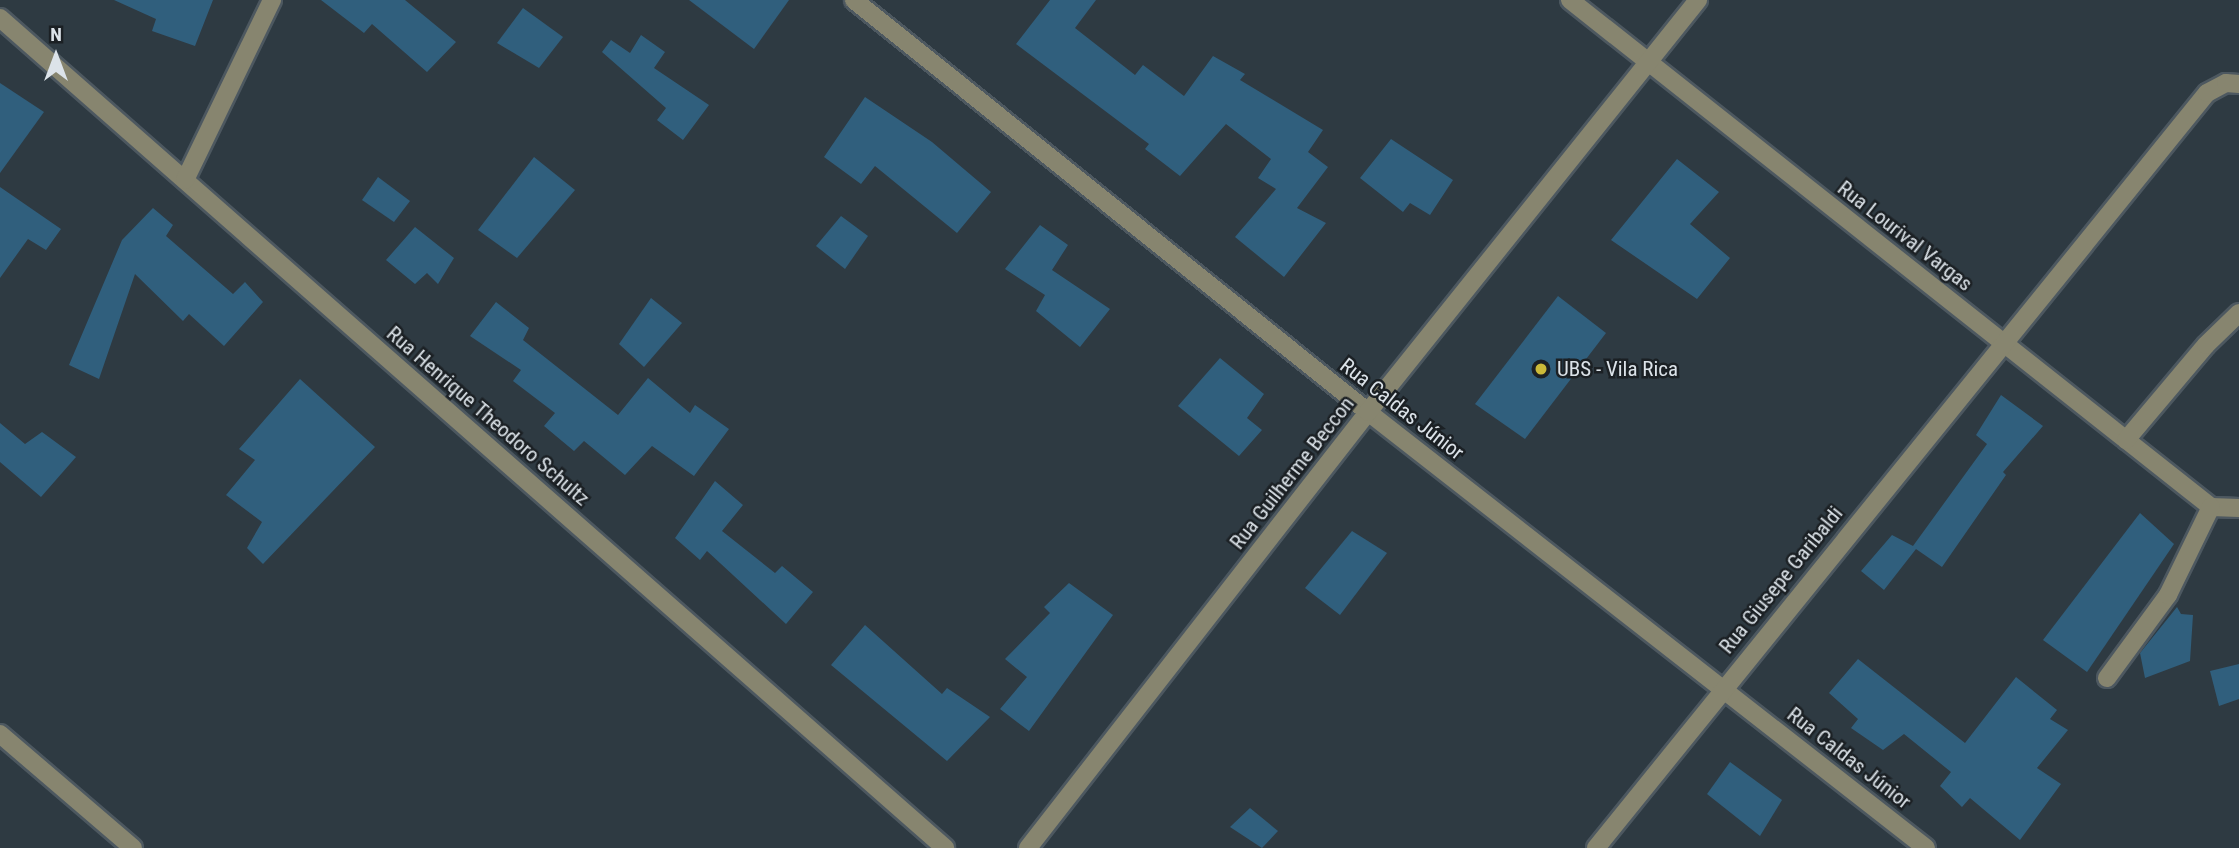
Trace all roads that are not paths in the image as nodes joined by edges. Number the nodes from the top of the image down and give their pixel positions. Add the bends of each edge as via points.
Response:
1 (272, 0) edge
2 (853, 0) edge
3 (1570, 0) edge
4 (1698, 0) edge
5 (0, 18) edge
6 (1650, 64) junction
7 (2239, 84) edge
8 (185, 180) junction
9 (2239, 313) edge
10 (2004, 343) junction
11 (1368, 412) junction
12 (2126, 440) junction
13 (2211, 507) junction
14 (2239, 508) edge
15 (2107, 678) dead end
16 (1723, 687) junction
17 (0, 734) edge
18 (133, 848) edge
19 (945, 848) edge
20 (1028, 848) edge
21 (1596, 848) edge
22 (1926, 848) edge

1 - 8 street
2 - 11 street, Rua Caldas Júnior
3 - 6 street, Rua Lourival Vargas
4 - 6 street, Rua Guilherme Beccon
5 - 8 street, Rua Henrique Theodoro Schultz
6 - 10 street, Rua Lourival Vargas
6 - 11 street, Rua Guilherme Beccon
7 - 10 street, Rua Giusepe Garibaldi via 2226,83 2207,93
8 - 19 street, Rua Henrique Theodoro Schultz
9 - 12 street
10 - 12 street, Rua Lourival Vargas
10 - 16 street, Rua Giusepe Garibaldi
11 - 16 street, Rua Caldas Júnior
11 - 20 street, Rua Guilherme Beccon
12 - 13 street, Rua Lourival Vargas
13 - 14 street
13 - 15 street via 2168,595
16 - 21 street, Rua Giusepe Garibaldi
16 - 22 street, Rua Caldas Júnior
17 - 18 street

